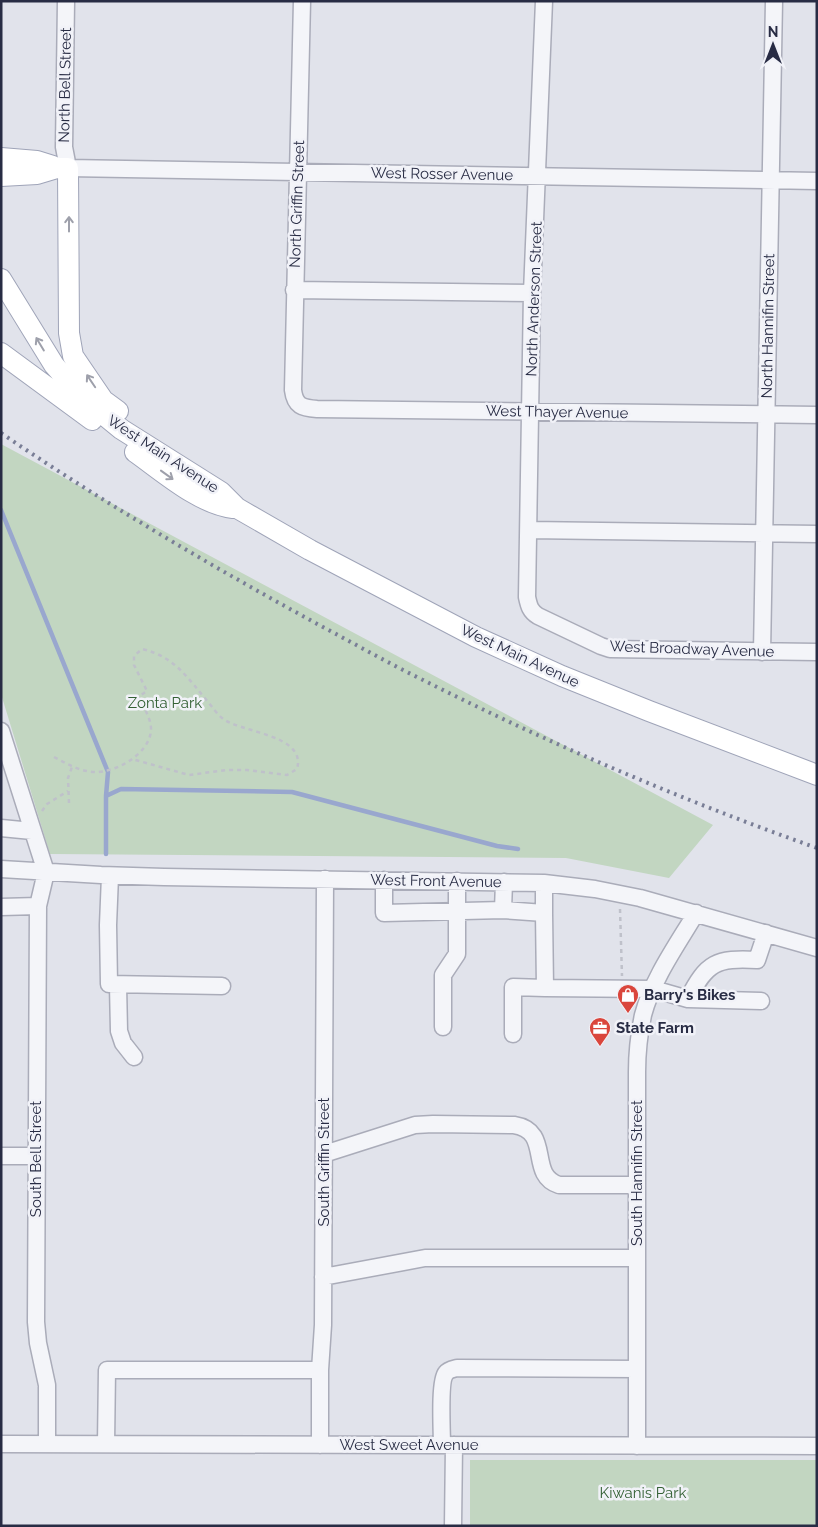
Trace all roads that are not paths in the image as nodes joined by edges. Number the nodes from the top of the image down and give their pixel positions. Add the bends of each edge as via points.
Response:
1 (66, 1) edge
2 (302, 1) edge
3 (544, 1) edge
4 (774, 1) edge
5 (1, 158) edge
6 (62, 168) junction
7 (298, 171) junction
8 (537, 175) junction
9 (1, 176) edge
10 (771, 180) junction
11 (817, 180) edge
12 (1, 280) edge
13 (294, 290) junction
14 (532, 293) junction
15 (1, 353) edge
16 (298, 405) joint
17 (531, 412) junction
18 (766, 415) junction
19 (817, 415) edge
20 (191, 472) junction
21 (236, 508) junction
22 (529, 530) junction
23 (764, 533) junction
24 (817, 534) edge
25 (527, 597) joint
26 (762, 652) junction
27 (817, 652) edge
28 (1, 731) edge
29 (817, 775) edge
30 (1, 828) edge
31 (32, 831) junction
32 (1, 869) edge
33 (46, 872) junction
34 (110, 876) junction
35 (326, 879) junction
36 (384, 880) junction
37 (458, 881) junction
38 (504, 882) junction
39 (544, 883) junction
40 (38, 906) junction
41 (1, 908) edge
42 (503, 910) junction
43 (456, 912) junction
44 (544, 913) junction
45 (696, 913) junction
46 (766, 934) junction
47 (817, 948) edge
48 (118, 985) junction
49 (222, 986) dead end
50 (545, 988) junction
51 (653, 989) junction
52 (688, 999) junction
53 (761, 1001) dead end
54 (443, 1027) dead end
55 (513, 1034) dead end
56 (134, 1057) dead end
57 (324, 1154) junction
58 (1, 1156) edge
59 (36, 1156) junction
60 (637, 1184) junction
61 (637, 1258) junction
62 (323, 1277) junction
63 (637, 1369) junction
64 (320, 1370) junction
65 (1, 1444) edge
66 (47, 1444) junction
67 (106, 1444) junction
68 (320, 1445) junction
69 (448, 1445) junction
70 (637, 1446) junction
71 (817, 1446) edge
72 (453, 1526) edge

1 - 6 street, North Bell Street
2 - 7 street, North Griffin Street
3 - 8 street, North Anderson Street
4 - 10 street, North Hannifin Street
5 - 6 main road via 44,162
6 - 7 street, West Rosser Avenue
6 - 9 main road via 37,174
20 -> 6 main road via 104,400 74,356 69,333
7 - 8 street, West Rosser Avenue
7 - 13 street, North Griffin Street
8 - 10 street, West Rosser Avenue
8 - 14 street, North Anderson Street
10 - 11 street, West Rosser Avenue
10 - 18 street, North Hannifin Street
20 -> 12 main road, West Main Avenue via 121,429 73,388 54,365
13 - 14 street
13 - 16 street, North Griffin Street via 294,390
14 - 17 street, North Anderson Street
15 -> 21 main road, West Main Avenue via 176,482 215,503
16 - 17 street, West Thayer Avenue via 317,409
17 - 18 street, West Thayer Avenue
17 - 22 street, North Anderson Street
18 - 19 street, West Thayer Avenue
18 - 23 street, North Hannifin Street
20 - 21 main road, West Main Avenue via 221,492
21 - 29 main road, West Main Avenue via 476,637 562,676
22 - 23 street
22 - 25 street, North Anderson Street
23 - 24 street
23 - 26 street, North Hannifin Street
25 - 26 street, West Broadway Avenue via 532,612 538,616 610,649
26 - 27 street, West Broadway Avenue
28 - 31 street
30 - 31 street
31 - 33 street
32 - 33 street, West Front Avenue
33 - 34 street, West Front Avenue
33 - 40 street, South Bell Street
34 - 35 street, West Front Avenue
34 - 48 street via 109,984
35 - 36 street, West Front Avenue
35 - 57 street, South Griffin Street
36 - 37 street, West Front Avenue
36 - 43 street via 384,913
37 - 38 street, West Front Avenue
37 - 43 street
38 - 39 street, West Front Avenue
38 - 42 street
39 - 44 street
39 - 45 street, West Front Avenue via 622,894
40 - 41 street
40 - 59 street, South Bell Street
42 - 43 street
42 - 44 street
43 - 54 street via 456,954 442,975
44 - 50 street
45 - 46 street, West Front Avenue
45 - 51 street, South Hannifin Street
46 - 47 street, West Front Avenue
46 - 52 street via 757,960 716,962 699,978
48 - 49 street
48 - 56 street via 119,1032
50 - 51 street
50 - 55 street via 513,987
51 - 52 street
51 - 60 street, South Hannifin Street via 638,1041
52 - 53 street
57 - 60 street via 415,1125 514,1125 534,1136 545,1177 553,1183
57 - 62 street, South Griffin Street
58 - 59 street
59 - 66 street, South Bell Street via 36,1322 47,1385
60 - 61 street, South Hannifin Street
61 - 62 street via 426,1258
61 - 63 street, South Hannifin Street
62 - 64 street, South Griffin Street
63 - 69 street via 451,1369 442,1384
63 - 70 street, South Hannifin Street
64 - 67 street via 107,1370
64 - 68 street, South Griffin Street
65 - 66 street, West Sweet Avenue
66 - 67 street, West Sweet Avenue
67 - 68 street, West Sweet Avenue
68 - 69 street, West Sweet Avenue
69 - 70 street, West Sweet Avenue
69 - 72 street
70 - 71 street, West Sweet Avenue

